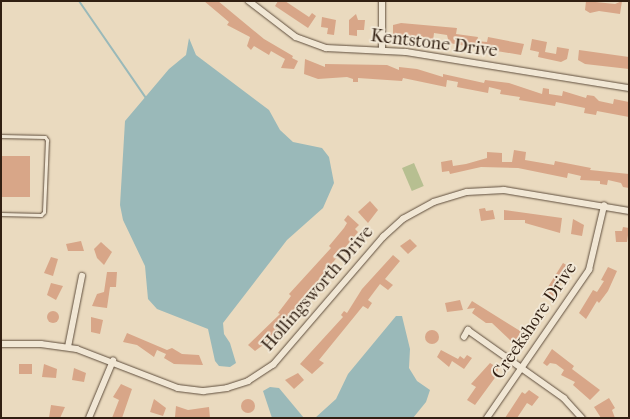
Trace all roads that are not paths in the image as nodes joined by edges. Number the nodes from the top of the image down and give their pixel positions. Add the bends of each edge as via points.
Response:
1 (249, 1) edge
2 (382, 1) edge
3 (382, 50) junction
4 (629, 88) edge
5 (1, 136) edge
6 (604, 206) junction
7 (629, 211) edge
8 (1, 214) edge
9 (82, 276) dead end
10 (464, 337) dead end
11 (1, 344) edge
12 (68, 347) junction
13 (113, 362) junction
14 (522, 368) junction
15 (89, 418) edge
16 (487, 418) edge
17 (582, 418) edge

1 - 3 street, Kentstone Drive via 289,33 308,42 334,49
2 - 3 street
3 - 4 street, Kentstone Drive
5 - 8 lane via 45,137 47,140 46,208 40,215
6 - 7 street, Hollingsworth Drive
6 - 13 street, Hollingsworth Drive via 498,190 458,194 425,206 383,237 273,365 236,385 204,391 178,388
6 - 14 street, Creekshore Drive via 589,270
9 - 12 street
10 - 14 street via 468,330
11 - 12 street, Hollingsworth Drive
12 - 13 street, Hollingsworth Drive
13 - 15 street
14 - 16 street, Creekshore Drive
14 - 17 street via 564,398

